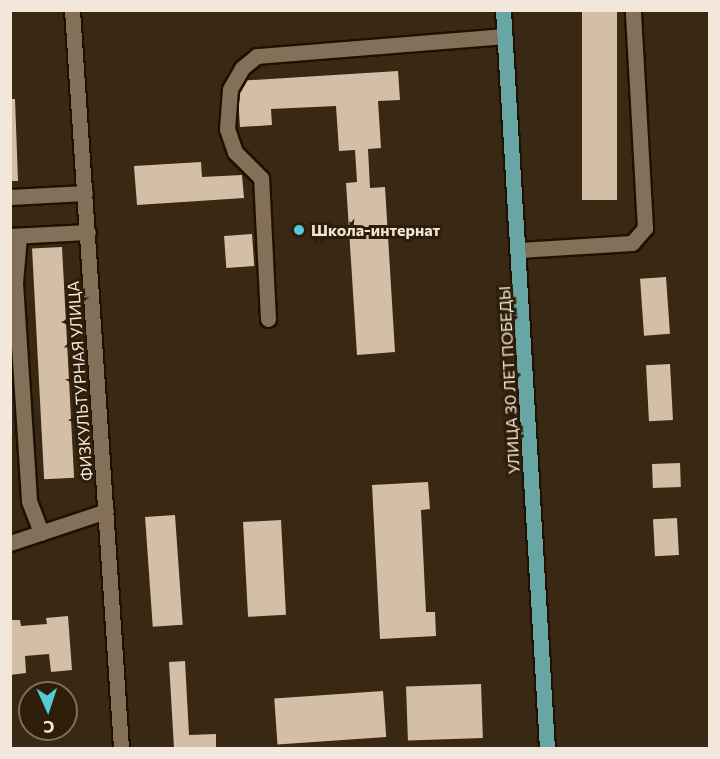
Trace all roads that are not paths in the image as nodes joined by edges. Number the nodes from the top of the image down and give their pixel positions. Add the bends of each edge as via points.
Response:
1 (72, 10) edge
2 (503, 10) edge
3 (633, 10) edge
4 (504, 36) junction
5 (85, 193) junction
6 (10, 197) edge
7 (88, 232) junction
8 (15, 236) edge
9 (519, 250) junction
10 (268, 320) dead end
11 (106, 511) junction
12 (41, 533) junction
13 (10, 543) edge
14 (121, 748) edge
15 (547, 748) edge

1 - 5 street, ФИЗКУЛЬТУРНАЯ УЛИЦА
2 - 4 main road, УЛИЦА 30 ЛЕТ ПОБЕДЫ
3 - 9 street via 645,228 632,243
4 - 9 main road, УЛИЦА 30 ЛЕТ ПОБЕДЫ
4 - 10 street via 257,56 242,68 230,89 226,129 235,152 261,178
5 - 6 street
5 - 7 street, ФИЗКУЛЬТУРНАЯ УЛИЦА
7 - 8 street
7 - 11 street, ФИЗКУЛЬТУРНАЯ УЛИЦА
8 - 12 street via 29,501
9 - 15 main road, УЛИЦА 30 ЛЕТ ПОБЕДЫ
11 - 12 street
11 - 14 street, ФИЗКУЛЬТУРНАЯ УЛИЦА
12 - 13 street

